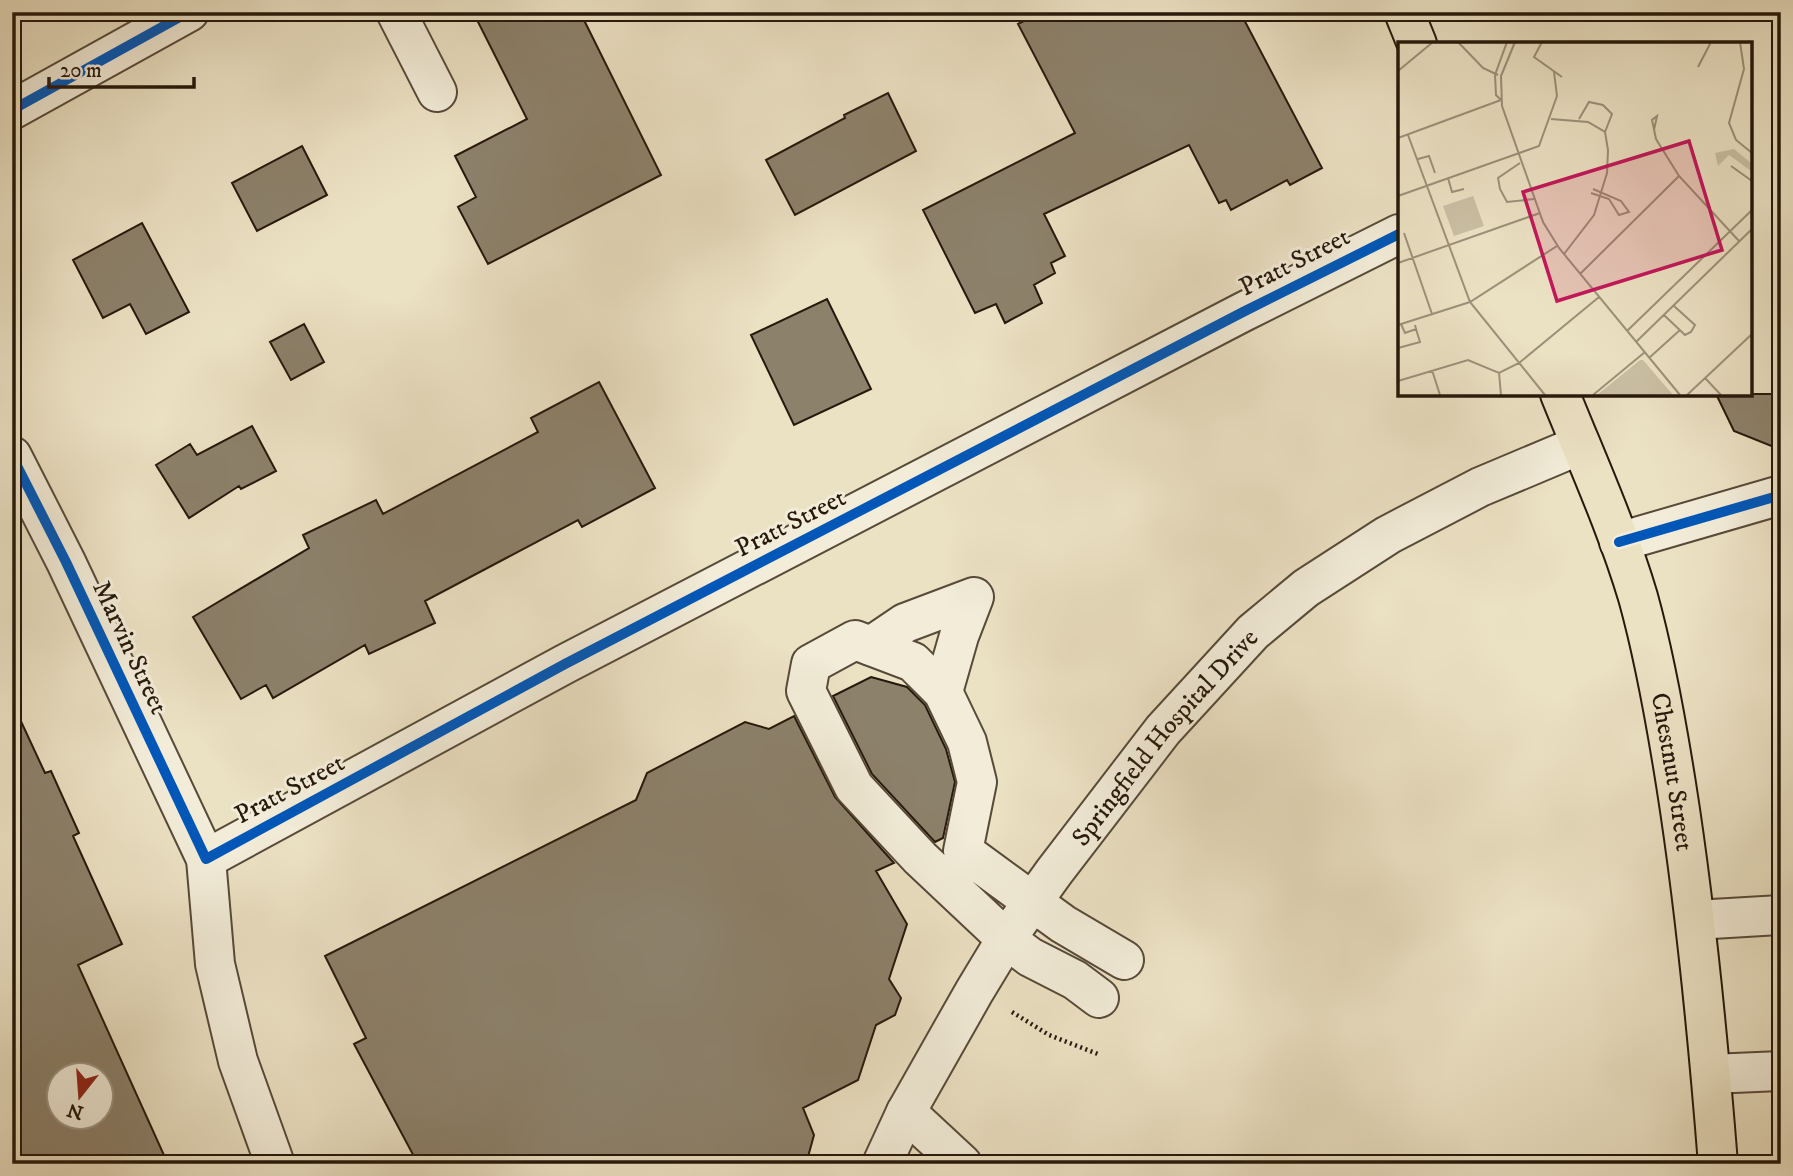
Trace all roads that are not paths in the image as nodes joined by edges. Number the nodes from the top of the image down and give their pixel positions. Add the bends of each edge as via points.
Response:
1 (189, 12) edge
2 (396, 12) edge
3 (1404, 12) edge
4 (1416, 42) edge
5 (437, 92) dead end
6 (12, 110) edge
7 (1398, 234) edge
8 (1561, 396) edge
9 (1580, 445) junction
10 (12, 456) edge
11 (1781, 495) edge
12 (1619, 542) junction
13 (871, 646) junction
14 (943, 692) junction
15 (206, 859) junction
16 (949, 862) junction
17 (1032, 902) junction
18 (1781, 915) edge
19 (1695, 919) junction
20 (1006, 939) junction
21 (1124, 960) dead end
22 (1099, 998) dead end
23 (1781, 1071) edge
24 (1711, 1074) junction
25 (906, 1112) junction
26 (891, 1159) edge
27 (275, 1164) edge
28 (962, 1164) edge
29 (1718, 1164) edge

1 - 6 street
2 - 5 street
3 - 4 main road
7 - 15 street, Pratt Street via 565,664
8 - 9 main road, Chestnut Street
9 - 12 main road, Chestnut Street
9 - 17 street, Springfield Hospital Drive via 1468,493 1388,536 1306,588 1253,632 1163,730
10 - 15 street, Marvin Street
11 - 12 street
12 - 19 main road, Chestnut Street via 1656,672
13 - 14 street via 913,662
13 - 14 street via 905,623 974,597
13 - 16 street via 855,640 811,664 806,691 854,787
14 - 16 street via 967,742 977,782
15 - 27 street via 215,964 238,1061
16 - 17 street
16 - 20 street
17 - 20 street, Springfield Hospital Drive
17 - 21 street
18 - 19 street
19 - 24 main road, Chestnut Street
20 - 22 street
20 - 25 street, Springfield Hospital Drive
23 - 24 street
24 - 29 main road, Chestnut Street
25 - 26 street, Springfield Hospital Drive
25 - 28 street

